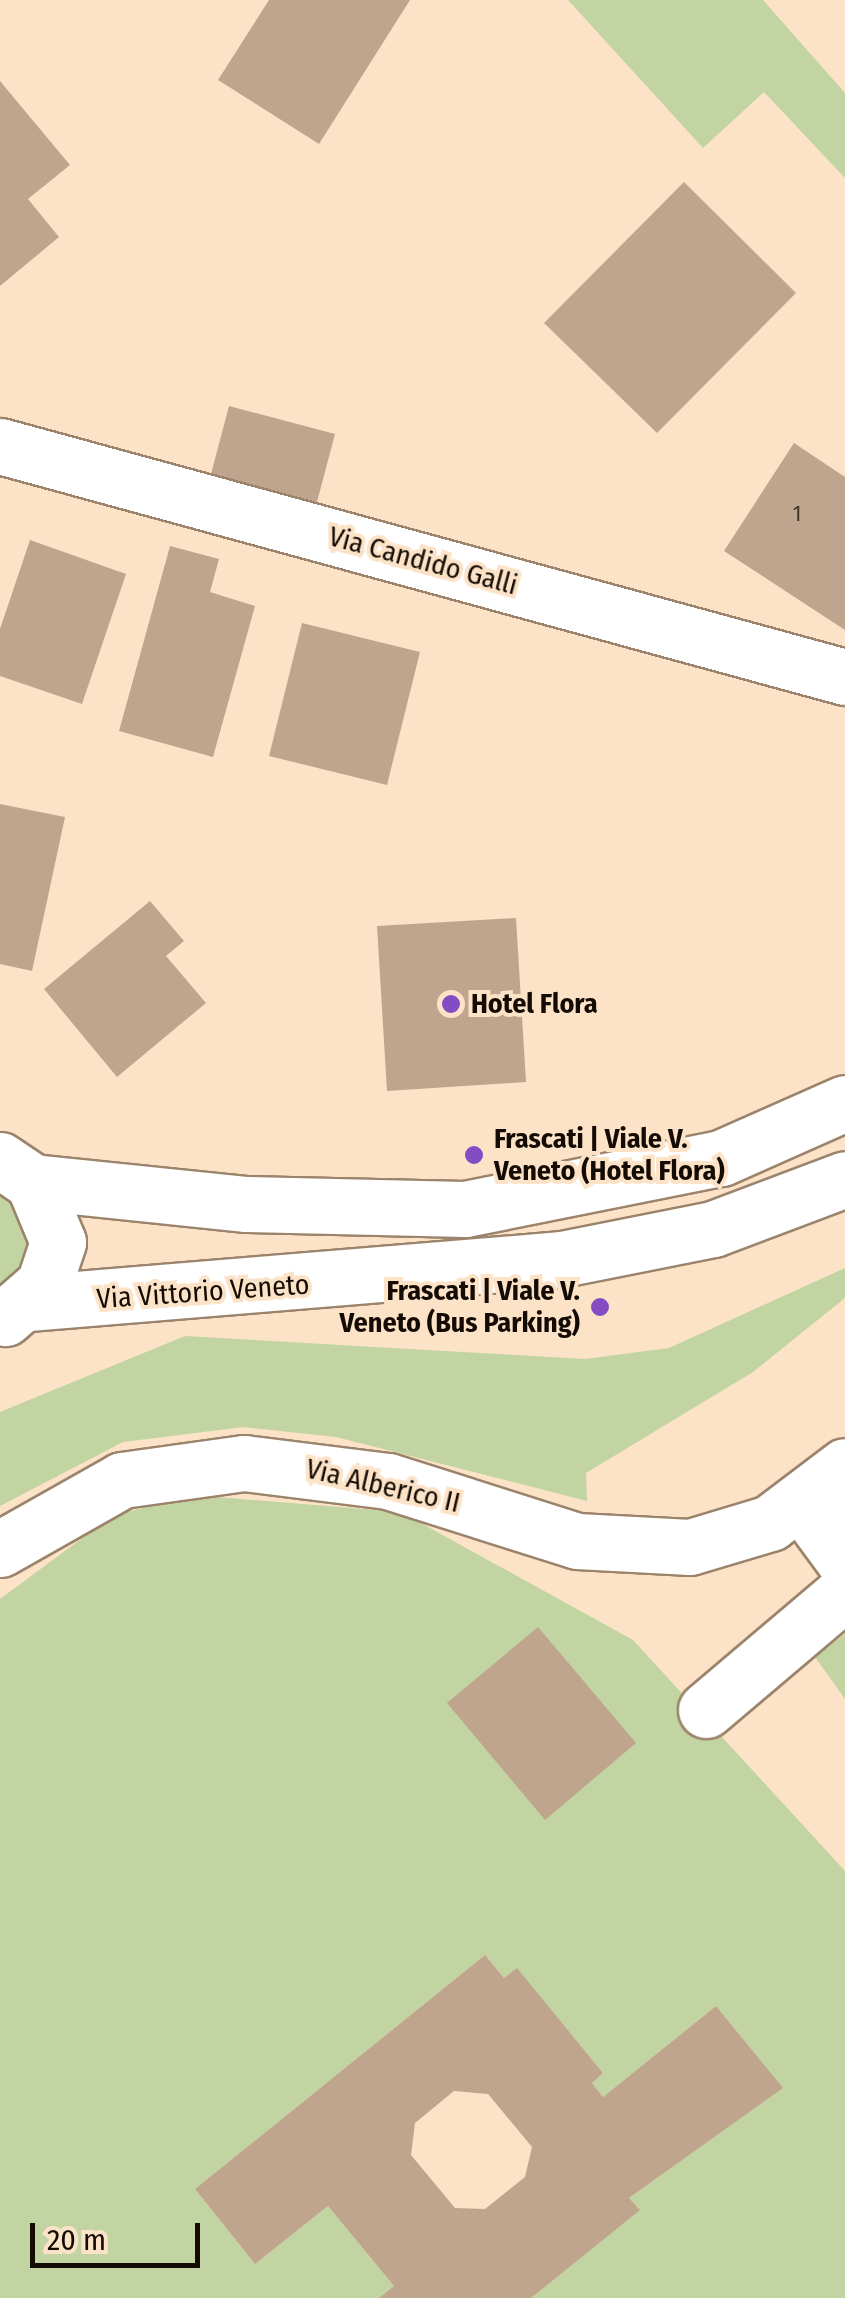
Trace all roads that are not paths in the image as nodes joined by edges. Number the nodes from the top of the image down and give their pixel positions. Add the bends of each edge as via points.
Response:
1 (0, 446) edge
2 (845, 677) edge
3 (845, 1104) edge
4 (17, 1171) edge
5 (845, 1180) edge
6 (14, 1311) edge
7 (834, 1477) edge
8 (0, 1549) edge
9 (845, 1562) edge
10 (845, 1592) edge
11 (706, 1710) dead end

1 - 2 street, Via Candido Galli
3 - 4 street via 721,1158 465,1209 247,1204
4 - 6 street via 58,1242
5 - 6 street, Via Vittorio Veneto via 713,1229 562,1259
7 - 8 street, Via Alberico II via 745,1534 659,1549 577,1541 358,1474 244,1463 98,1488
7 - 9 street via 817,1524
10 - 11 street

